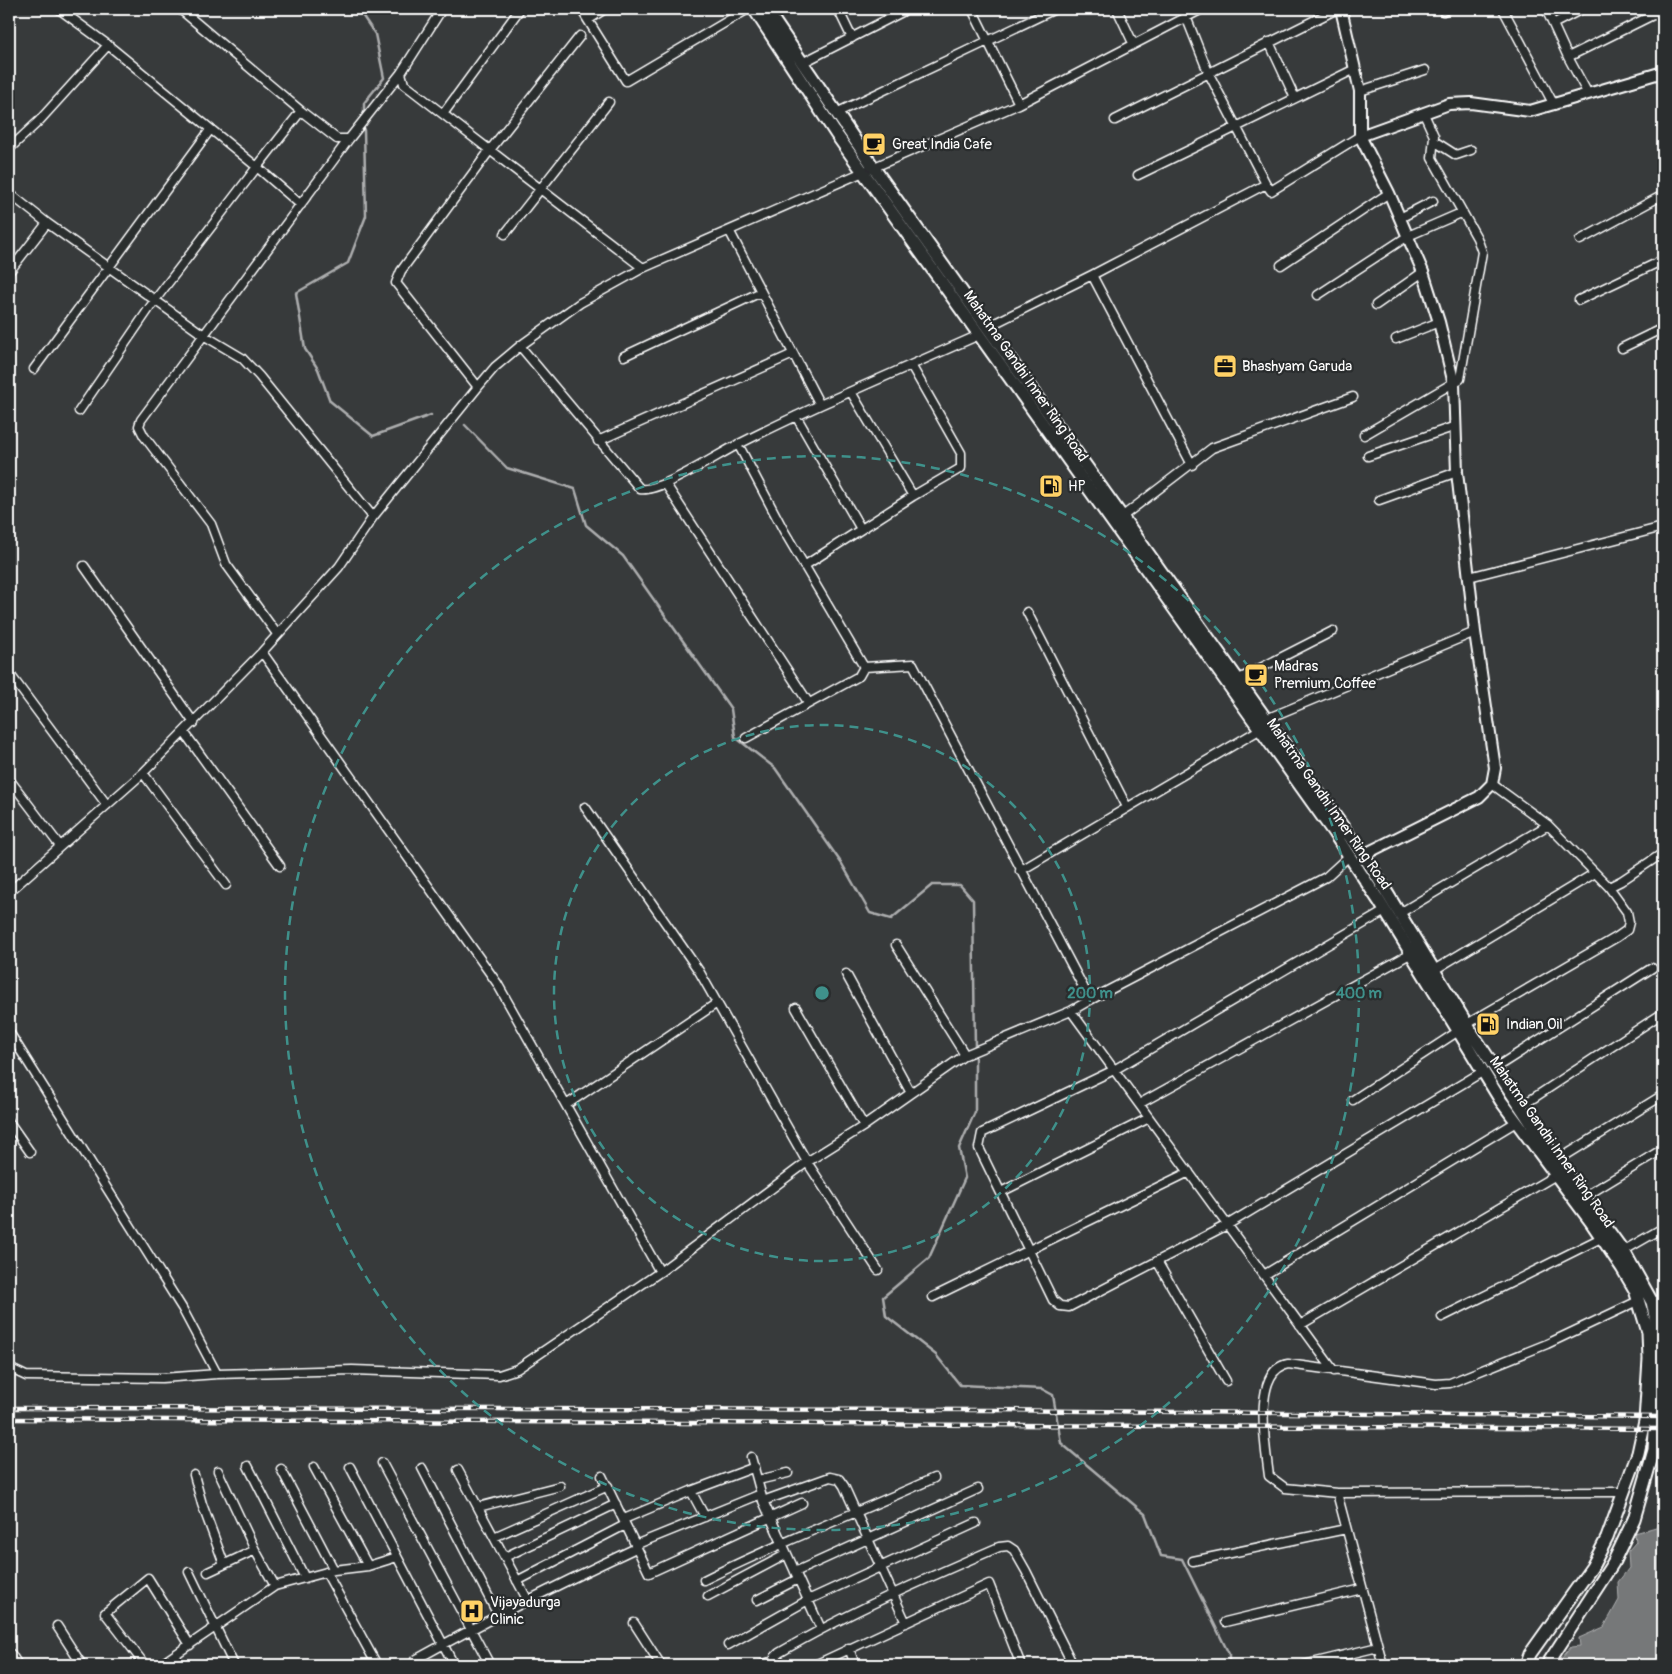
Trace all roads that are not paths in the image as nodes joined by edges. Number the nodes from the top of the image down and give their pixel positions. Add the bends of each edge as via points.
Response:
1 (59, 9) edge
2 (180, 9) edge
3 (436, 9) edge
4 (520, 9) edge
5 (581, 9) edge
6 (605, 9) edge
7 (748, 9) edge
8 (754, 9) edge
9 (766, 9) edge
10 (838, 9) edge
11 (972, 9) edge
12 (1055, 9) edge
13 (1117, 9) edge
14 (1183, 9) edge
15 (1202, 9) edge
16 (1337, 9) edge
17 (1341, 9) edge
18 (1503, 9) edge
19 (1546, 9) edge
20 (1582, 9) edge
21 (904, 10) edge
22 (1663, 10) edge
23 (1187, 17) junction
24 (588, 20) junction
25 (1553, 24) junction
26 (580, 36) dead end
27 (852, 38) junction
28 (987, 42) junction
29 (1269, 42) junction
30 (1133, 43) junction
31 (108, 45) junction
32 (1568, 57) junction
33 (802, 63) junction
34 (1355, 69) junction
35 (1425, 70) dead end
36 (1208, 72) junction
37 (1663, 72) edge
38 (401, 74) junction
39 (1360, 91) junction
40 (1588, 94) junction
41 (1295, 98) junction
42 (609, 102) dead end
43 (1019, 104) junction
44 (1554, 105) junction
45 (301, 111) junction
46 (836, 113) junction
47 (443, 114) junction
48 (1424, 114) junction
49 (1115, 120) dead end
50 (1236, 127) junction
51 (210, 130) junction
52 (1360, 136) junction
53 (349, 139) junction
54 (1434, 141) junction
55 (9, 149) edge
56 (490, 150) junction
57 (1471, 150) dead end
58 (257, 166) junction
59 (868, 170) junction
60 (1138, 175) dead end
61 (1266, 184) junction
62 (539, 188) junction
63 (9, 193) edge
64 (1389, 193) junction
65 (1663, 195) edge
66 (1433, 201) dead end
67 (301, 205) junction
68 (1461, 213) junction
69 (1400, 218) junction
70 (47, 223) junction
71 (730, 232) junction
72 (505, 234) dead end
73 (1408, 236) junction
74 (1580, 240) dead end
75 (1663, 260) edge
76 (1281, 265) dead end
77 (109, 268) junction
78 (642, 268) junction
79 (9, 272) edge
80 (1423, 272) junction
81 (1092, 275) junction
82 (761, 292) junction
83 (1318, 295) dead end
84 (155, 300) junction
85 (1579, 300) dead end
86 (1376, 305) dead end
87 (1439, 322) junction
88 (1663, 328) edge
89 (983, 331) junction
90 (205, 336) junction
91 (1396, 339) dead end
92 (520, 346) junction
93 (1622, 348) dead end
94 (793, 354) junction
95 (624, 356) dead end
96 (911, 365) junction
97 (34, 369) dead end
98 (1454, 384) junction
99 (478, 387) junction
100 (851, 392) junction
101 (1353, 397) dead end
102 (820, 405) junction
103 (79, 410) dead end
104 (796, 416) junction
105 (1456, 426) junction
106 (1364, 436) dead end
107 (598, 441) junction
108 (738, 444) junction
109 (1368, 456) dead end
110 (1192, 465) junction
111 (1457, 472) junction
112 (665, 483) junction
113 (913, 496) junction
114 (1379, 500) dead end
115 (1122, 516) junction
116 (373, 518) junction
117 (1663, 527) edge
118 (861, 530) junction
119 (84, 566) dead end
120 (804, 566) junction
121 (1469, 577) junction
122 (1027, 612) dead end
123 (1333, 631) dead end
124 (1475, 632) junction
125 (277, 634) junction
126 (262, 652) junction
127 (864, 667) junction
128 (9, 673) edge
129 (1239, 679) junction
130 (808, 702) junction
131 (1266, 718) junction
132 (194, 723) junction
133 (1259, 730) junction
134 (184, 732) junction
135 (746, 738) dead end
136 (144, 772) junction
137 (9, 779) edge
138 (1492, 784) junction
139 (107, 805) junction
140 (585, 807) dead end
141 (1127, 807) junction
142 (1548, 824) junction
143 (60, 846) junction
144 (1663, 853) edge
145 (1363, 855) junction
146 (1350, 856) junction
147 (280, 866) dead end
148 (1020, 871) junction
149 (1595, 873) junction
150 (10, 886) edge
151 (226, 886) dead end
152 (1609, 887) junction
153 (1385, 911) junction
154 (1400, 912) junction
155 (896, 945) dead end
156 (1410, 954) junction
157 (1652, 968) dead end
158 (1434, 970) junction
159 (846, 974) dead end
160 (1090, 1000) junction
161 (717, 1004) junction
162 (796, 1008) dead end
163 (1071, 1011) junction
164 (1663, 1013) edge
165 (1462, 1028) junction
166 (9, 1032) edge
167 (968, 1054) junction
168 (1494, 1068) junction
169 (1114, 1070) junction
170 (1482, 1072) junction
171 (911, 1093) junction
172 (1663, 1095) edge
173 (1353, 1100) dead end
174 (1139, 1104) junction
175 (566, 1105) junction
176 (1520, 1107) junction
177 (1149, 1118) junction
178 (9, 1122) edge
179 (1516, 1122) junction
180 (864, 1126) junction
181 (1663, 1149) edge
182 (30, 1152) dead end
183 (1558, 1160) junction
184 (807, 1162) junction
185 (1189, 1172) junction
186 (1556, 1176) junction
187 (1001, 1192) junction
188 (1584, 1197) junction
189 (1227, 1225) junction
190 (1663, 1228) edge
191 (1601, 1238) junction
192 (1030, 1250) junction
193 (1623, 1251) junction
194 (1157, 1261) junction
195 (878, 1270) dead end
196 (660, 1272) junction
197 (1264, 1276) junction
198 (933, 1297) dead end
199 (1658, 1300) edge
200 (1638, 1301) junction
201 (1442, 1317) dead end
202 (1300, 1326) junction
203 (9, 1368) edge
204 (1334, 1372) junction
205 (217, 1374) junction
206 (1226, 1381) dead end
207 (750, 1457) dead end
208 (382, 1463) dead end
209 (248, 1466) dead end
210 (314, 1467) dead end
211 (350, 1467) dead end
212 (754, 1467) junction
213 (422, 1468) dead end
214 (281, 1469) dead end
215 (458, 1470) dead end
216 (218, 1471) dead end
217 (788, 1473) dead end
218 (194, 1475) dead end
219 (602, 1476) dead end
220 (934, 1478) dead end
221 (758, 1480) junction
222 (560, 1486) dead end
223 (608, 1486) junction
224 (978, 1489) dead end
225 (691, 1490) junction
226 (1337, 1492) junction
227 (1623, 1492) junction
228 (762, 1498) junction
229 (802, 1503) dead end
230 (616, 1504) junction
231 (478, 1507) junction
232 (857, 1513) junction
233 (704, 1517) junction
234 (771, 1518) junction
235 (624, 1522) junction
236 (976, 1523) dead end
237 (1346, 1530) junction
238 (494, 1537) junction
239 (868, 1540) junction
240 (782, 1543) junction
241 (635, 1546) junction
242 (255, 1550) junction
243 (787, 1554) junction
244 (397, 1556) junction
245 (505, 1557) junction
246 (1193, 1561) dead end
247 (224, 1564) junction
248 (368, 1566) junction
249 (881, 1568) junction
250 (330, 1571) junction
251 (189, 1572) dead end
252 (208, 1572) dead end
253 (797, 1575) junction
254 (305, 1578) junction
255 (517, 1580) junction
256 (704, 1580) dead end
257 (276, 1586) junction
258 (1362, 1589) junction
259 (893, 1595) junction
260 (708, 1596) dead end
261 (527, 1599) junction
262 (757, 1600) dead end
263 (808, 1600) junction
264 (498, 1615) junction
265 (1225, 1622) dead end
266 (634, 1623) dead end
267 (906, 1623) junction
268 (57, 1626) dead end
269 (217, 1626) junction
270 (821, 1629) junction
271 (470, 1630) junction
272 (190, 1645) junction
273 (442, 1645) junction
274 (728, 1646) dead end
275 (1378, 1647) junction
276 (849, 1648) junction
277 (11, 1654) dead end
278 (171, 1662) edge
279 (773, 1663) edge
280 (18, 1665) edge
281 (82, 1665) edge
282 (145, 1665) edge
283 (160, 1665) edge
284 (234, 1665) edge
285 (377, 1665) edge
286 (418, 1665) edge
287 (454, 1665) edge
288 (490, 1665) edge
289 (660, 1665) edge
290 (762, 1665) edge
291 (815, 1665) edge
292 (855, 1665) edge
293 (1021, 1665) edge
294 (1073, 1665) edge
295 (1304, 1665) edge
296 (1383, 1665) edge
297 (1526, 1665) edge
298 (1547, 1665) edge

1 - 31 street
2 - 45 street
3 - 38 street via 440,12
4 - 47 street
5 - 24 street
6 - 24 street
7 - 24 street via 626,81
8 - 59 main road, Mahatma Gandhi Inner Ring Road
9 - 33 main road, Mahatma Gandhi Inner Ring Road
10 - 27 street
11 - 28 street
12 - 28 street
13 - 30 street
14 - 23 street
15 - 23 street
16 - 29 street
17 - 34 street
18 - 44 street
19 - 25 street
20 - 25 street
21 - 27 street
22 - 32 street
23 - 30 street
23 - 36 street
25 - 32 street
26 - 56 street
27 - 33 street
28 - 43 street
28 - 46 street
29 - 36 street
29 - 41 street
30 - 43 street
31 - 51 street
31 - 55 street via 39,122
32 - 40 street
33 - 46 main road, Mahatma Gandhi Inner Ring Road
34 - 39 street
34 - 41 street
35 - 39 street
36 - 49 street
36 - 50 street
37 - 40 street
38 - 47 street via 404,84
38 - 53 street
39 - 52 street
40 - 44 street
41 - 50 street
42 - 62 street
43 - 59 street
44 - 48 street via 1530,111 1459,102
45 - 53 street via 337,139
45 - 58 street
46 - 59 main road, Mahatma Gandhi Inner Ring Road
47 - 56 street
48 - 52 street
48 - 54 street
50 - 60 street
50 - 61 street
51 - 58 street
51 - 77 street
52 - 61 street via 1271,191
52 - 64 street
53 - 67 street
54 - 57 street via 1456,155
54 - 68 street via 1432,158
56 - 62 street
56 - 99 street via 401,271 396,283
58 - 67 street
58 - 84 street
59 - 71 street
59 - 89 main road, Mahatma Gandhi Inner Ring Road
61 - 81 street
62 - 72 street
62 - 78 street
63 - 70 street
64 - 69 street
64 - 76 street
65 - 74 street
66 - 69 street
67 - 90 street
68 - 73 street
68 - 98 street via 1481,246 1482,257 1460,379
69 - 73 street
70 - 77 street
70 - 79 street
71 - 78 street
71 - 82 street
73 - 80 street
73 - 83 street
75 - 85 street
77 - 84 street
77 - 97 street
78 - 92 street via 580,303
80 - 86 street
80 - 87 street
81 - 89 street
81 - 110 street
82 - 94 street
82 - 95 street
84 - 90 street
84 - 103 street
87 - 91 street
87 - 98 street
88 - 93 street
89 - 96 street
89 - 115 main road, Mahatma Gandhi Inner Ring Road
89 - 133 main road, Mahatma Gandhi Inner Ring Road
90 - 116 street via 242,358 260,376
90 - 125 street via 142,420 141,431 211,524 226,564
92 - 99 street
92 - 107 street
94 - 102 street
94 - 107 street
96 - 100 street
96 - 113 street via 961,453 961,468
98 - 105 street
98 - 106 street
99 - 116 street
100 - 102 street
100 - 113 street
101 - 110 street via 1212,448
102 - 104 street
104 - 108 street
104 - 118 street
105 - 109 street
105 - 111 street
107 - 112 street via 637,488 644,490
108 - 112 street
108 - 120 street
110 - 115 street
111 - 114 street
111 - 121 street
112 - 130 street
113 - 118 street
115 - 129 main road, Mahatma Gandhi Inner Ring Road
116 - 125 street via 340,567
117 - 121 street
118 - 120 street
119 - 132 street
120 - 127 street
121 - 124 street
122 - 141 street
123 - 129 street
124 - 131 street
124 - 138 street via 1495,768
125 - 126 street
126 - 132 street
126 - 175 street via 497,983
127 - 130 street via 859,676
127 - 148 street via 913,664
128 - 139 street
129 - 131 main road, Mahatma Gandhi Inner Ring Road
130 - 135 street
131 - 145 main road, Mahatma Gandhi Inner Ring Road
132 - 134 street
133 - 141 street
133 - 146 main road, Mahatma Gandhi Inner Ring Road
134 - 136 street
134 - 147 street
136 - 139 street
136 - 151 street
137 - 143 street
138 - 142 street
138 - 145 street via 1478,798
139 - 143 street
140 - 161 street via 699,971
141 - 148 street
142 - 149 street
142 - 154 street
143 - 150 street
144 - 152 street
145 - 154 main road, Mahatma Gandhi Inner Ring Road
146 - 153 main road, Mahatma Gandhi Inner Ring Road
146 - 160 street via 1326,877
148 - 160 street
149 - 152 street
149 - 158 street
152 - 165 street via 1627,912 1627,930
153 - 156 main road, Mahatma Gandhi Inner Ring Road
153 - 169 street
154 - 158 main road, Mahatma Gandhi Inner Ring Road
155 - 167 street
156 - 165 main road, Mahatma Gandhi Inner Ring Road
156 - 174 street
157 - 168 street
158 - 165 main road, Mahatma Gandhi Inner Ring Road
159 - 171 street
160 - 163 street
161 - 175 street
161 - 184 street
162 - 180 street
163 - 167 street
163 - 169 street
164 - 176 street
165 - 168 main road, Mahatma Gandhi Inner Ring Road
165 - 170 main road, Mahatma Gandhi Inner Ring Road
165 - 173 street
166 - 205 street via 182,1308
167 - 171 street
168 - 176 main road, Mahatma Gandhi Inner Ring Road
169 - 174 street
169 - 187 street via 982,1133 979,1148
170 - 179 main road, Mahatma Gandhi Inner Ring Road
170 - 189 street
171 - 180 street
172 - 183 street
174 - 177 street
175 - 196 street
176 - 183 main road, Mahatma Gandhi Inner Ring Road
177 - 185 street
177 - 187 street
178 - 182 street
179 - 186 main road, Mahatma Gandhi Inner Ring Road
179 - 197 street
180 - 184 street
181 - 188 street
183 - 188 main road, Mahatma Gandhi Inner Ring Road
184 - 195 street
184 - 196 street
185 - 189 street
185 - 192 street
186 - 191 main road, Mahatma Gandhi Inner Ring Road
186 - 202 street
187 - 192 street
188 - 193 main road, Mahatma Gandhi Inner Ring Road
189 - 194 street
189 - 197 street
190 - 193 street
191 - 200 main road, Mahatma Gandhi Inner Ring Road via 1635,1290
191 - 201 street
192 - 194 street via 1054,1300 1060,1306 1069,1307
192 - 198 street
193 - 199 main road, Mahatma Gandhi Inner Ring Road
194 - 206 street
196 - 205 street via 508,1374 352,1370
197 - 202 street
199 - 298 main road, Mahatma Gandhi Inner Ring Road via 1659,1357 1654,1450 1634,1519 1613,1563
200 - 204 street via 1547,1344 1450,1383
200 - 227 main road, Mahatma Gandhi Inner Ring Road via 1648,1332 1645,1421 1638,1453
202 - 204 street
203 - 205 street via 26,1376 162,1378
204 - 226 street via 1288,1364 1276,1368 1267,1384 1263,1426 1269,1476 1285,1488
207 - 212 street
208 - 271 street
209 - 254 street
210 - 248 street
211 - 244 street
212 - 221 street
212 - 225 street
213 - 264 street
214 - 250 street
215 - 231 street
216 - 242 street
217 - 221 street
218 - 247 street
219 - 223 street
220 - 232 street
221 - 228 street
222 - 231 street
223 - 230 street
223 - 238 street
224 - 239 street
225 - 233 street
225 - 235 street
226 - 227 street
226 - 237 street
227 - 297 main road, Mahatma Gandhi Inner Ring Road via 1607,1538 1592,1567 1534,1648
228 - 232 street via 835,1477 844,1486
228 - 233 street
228 - 234 street
229 - 234 street
230 - 235 street
230 - 245 street
231 - 238 street
232 - 239 street
232 - 240 street
233 - 241 street
234 - 240 street
234 - 241 street via 652,1573 646,1570
235 - 241 street
235 - 255 street
236 - 249 street
237 - 246 street
237 - 258 street
238 - 245 street
239 - 249 street
239 - 253 street
240 - 243 street
240 - 256 street
241 - 261 street
242 - 247 street
242 - 257 street
243 - 253 street
243 - 260 street
244 - 248 street
244 - 273 street
245 - 255 street
247 - 252 street
248 - 250 street
249 - 259 street
249 - 263 street
250 - 254 street
250 - 285 street
251 - 269 street
253 - 262 street
253 - 263 street
254 - 257 street
255 - 261 street
257 - 269 street
258 - 265 street
258 - 275 street
259 - 267 street
259 - 270 street
259 - 294 street via 973,1558 1008,1546 1014,1550 1026,1571
261 - 264 street
263 - 270 street
263 - 274 street
264 - 271 street
266 - 289 street
267 - 276 street
267 - 293 street via 989,1584
268 - 281 street
269 - 272 street
269 - 284 street
270 - 279 street via 779,1653
271 - 273 street
271 - 288 street
272 - 278 street
272 - 282 street via 148,1578 105,1613
273 - 286 street via 415,1660
273 - 287 street
275 - 295 street
275 - 296 street
276 - 291 street
276 - 292 street
277 - 280 street
278 - 283 street
279 - 290 street

